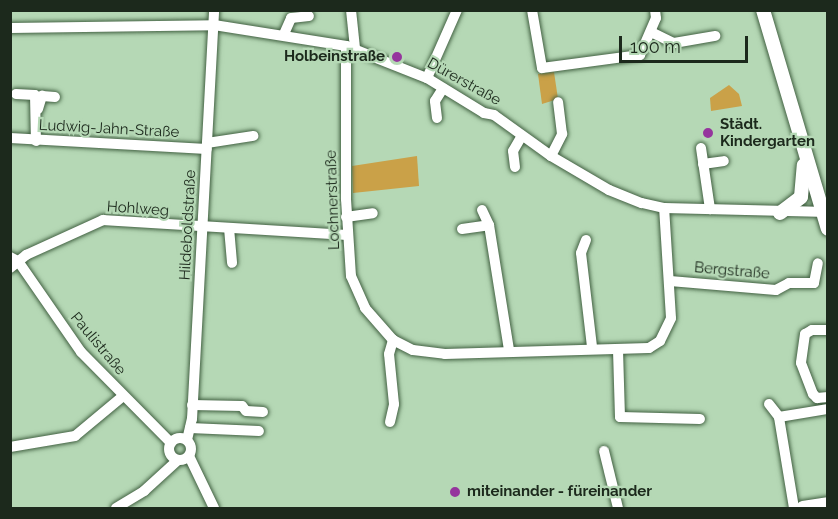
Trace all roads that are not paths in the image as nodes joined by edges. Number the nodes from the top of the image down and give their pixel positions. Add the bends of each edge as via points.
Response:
1 (214, 10) edge
2 (351, 10) edge
3 (456, 10) edge
4 (532, 10) edge
5 (655, 10) edge
6 (763, 10) edge
7 (309, 16) dead end
8 (214, 25) junction
9 (10, 28) edge
10 (651, 32) junction
11 (284, 34) junction
12 (715, 36) dead end
13 (350, 48) junction
14 (427, 78) junction
15 (443, 88) junction
16 (16, 94) dead end
17 (55, 97) dead end
18 (558, 102) dead end
19 (38, 110) junction
20 (437, 118) dead end
21 (253, 136) dead end
22 (521, 137) junction
23 (10, 138) edge
24 (36, 141) junction
25 (803, 145) junction
26 (207, 146) junction
27 (700, 148) dead end
28 (551, 156) junction
29 (724, 161) dead end
30 (703, 164) junction
31 (514, 167) dead end
32 (664, 208) junction
33 (710, 209) junction
34 (482, 210) dead end
35 (825, 212) edge
36 (373, 213) dead end
37 (780, 213) junction
38 (346, 217) junction
39 (489, 225) junction
40 (202, 227) junction
41 (229, 228) junction
42 (462, 229) dead end
43 (828, 229) edge
44 (347, 235) junction
45 (586, 240) dead end
46 (13, 262) edge
47 (232, 263) dead end
48 (818, 263) dead end
49 (670, 281) junction
50 (828, 330) edge
51 (393, 340) junction
52 (592, 347) junction
53 (509, 350) junction
54 (618, 350) junction
55 (123, 396) junction
56 (828, 397) edge
57 (769, 404) dead end
58 (192, 405) junction
59 (828, 409) edge
60 (263, 412) dead end
61 (779, 417) junction
62 (700, 419) dead end
63 (390, 422) dead end
64 (190, 428) junction
65 (259, 431) dead end
66 (187, 440) junction
67 (171, 443) junction
68 (10, 447) edge
69 (604, 451) dead end
70 (189, 456) junction
71 (178, 460) junction
72 (828, 504) edge
73 (116, 508) edge
74 (214, 508) edge
75 (618, 508) edge
76 (794, 508) edge
77 (803, 508) edge

1 - 8 street, Hildeboldstraße
2 - 13 street
3 - 14 street
4 - 10 street via 542,68 640,55
5 - 10 street
6 - 25 main road
7 - 11 street via 291,18
8 - 9 street, Dürerstraße
8 - 11 street, Dürerstraße
8 - 26 street, Hildeboldstraße
10 - 12 street via 674,42
11 - 13 street, Dürerstraße
13 - 14 street, Dürerstraße
13 - 38 street, Lochnerstraße
14 - 15 street, Dürerstraße
15 - 20 street via 435,101
15 - 22 street, Dürerstraße via 494,115
16 - 19 street via 35,95
17 - 19 street via 42,96
18 - 28 street via 562,134
19 - 24 street
21 - 26 street, Ludwig-Jahn-Straße
22 - 28 street, Dürerstraße
22 - 31 street via 513,151
23 - 24 street, Ludwig-Jahn-Straße
24 - 26 street, Ludwig-Jahn-Straße
25 - 35 main road
25 - 37 main road via 803,193 791,208
26 - 40 street, Hildeboldstraße
27 - 30 street
28 - 32 street, Dürerstraße via 609,190
29 - 30 street
30 - 33 street
32 - 33 street, Dürerstraße
32 - 49 street, Lochnerstraße
33 - 37 street, Dürerstraße
34 - 39 street
35 - 37 street, Dürerstraße
35 - 43 main road
36 - 38 street
38 - 44 street, Lochnerstraße
39 - 42 street
39 - 53 street
40 - 41 street, Hohlweg
40 - 46 street, Hohlweg via 103,219
40 - 58 street, Hildeboldstraße
41 - 44 street, Hohlweg
41 - 47 street
44 - 51 street, Lochnerstraße via 357,296
45 - 52 street via 581,253
46 - 55 street, Paulistraße via 81,352
48 - 49 street, Bergstraße via 814,283 789,283 776,290
49 - 54 street, Lochnerstraße via 671,318 660,341 649,348
50 - 56 street via 805,334 801,363 813,394 817,398
51 - 53 street, Lochnerstraße via 413,350 435,354
51 - 63 street via 389,354 394,404
52 - 53 street, Lochnerstraße
52 - 54 street, Lochnerstraße
54 - 62 street via 620,417
55 - 67 street, Paulistraße
55 - 68 street via 75,436
57 - 61 street
58 - 60 street via 242,406 246,411
58 - 64 street, Hildeboldstraße
59 - 61 street
61 - 76 street
64 - 65 street
64 - 66 street, Hildeboldstraße
66 - 67 street via 176,439
66 - 70 street via 191,446
67 - 71 street, Paulistraße via 170,454
69 - 75 street
70 - 71 street
70 - 74 street
71 - 73 street via 144,491
72 - 77 main road

